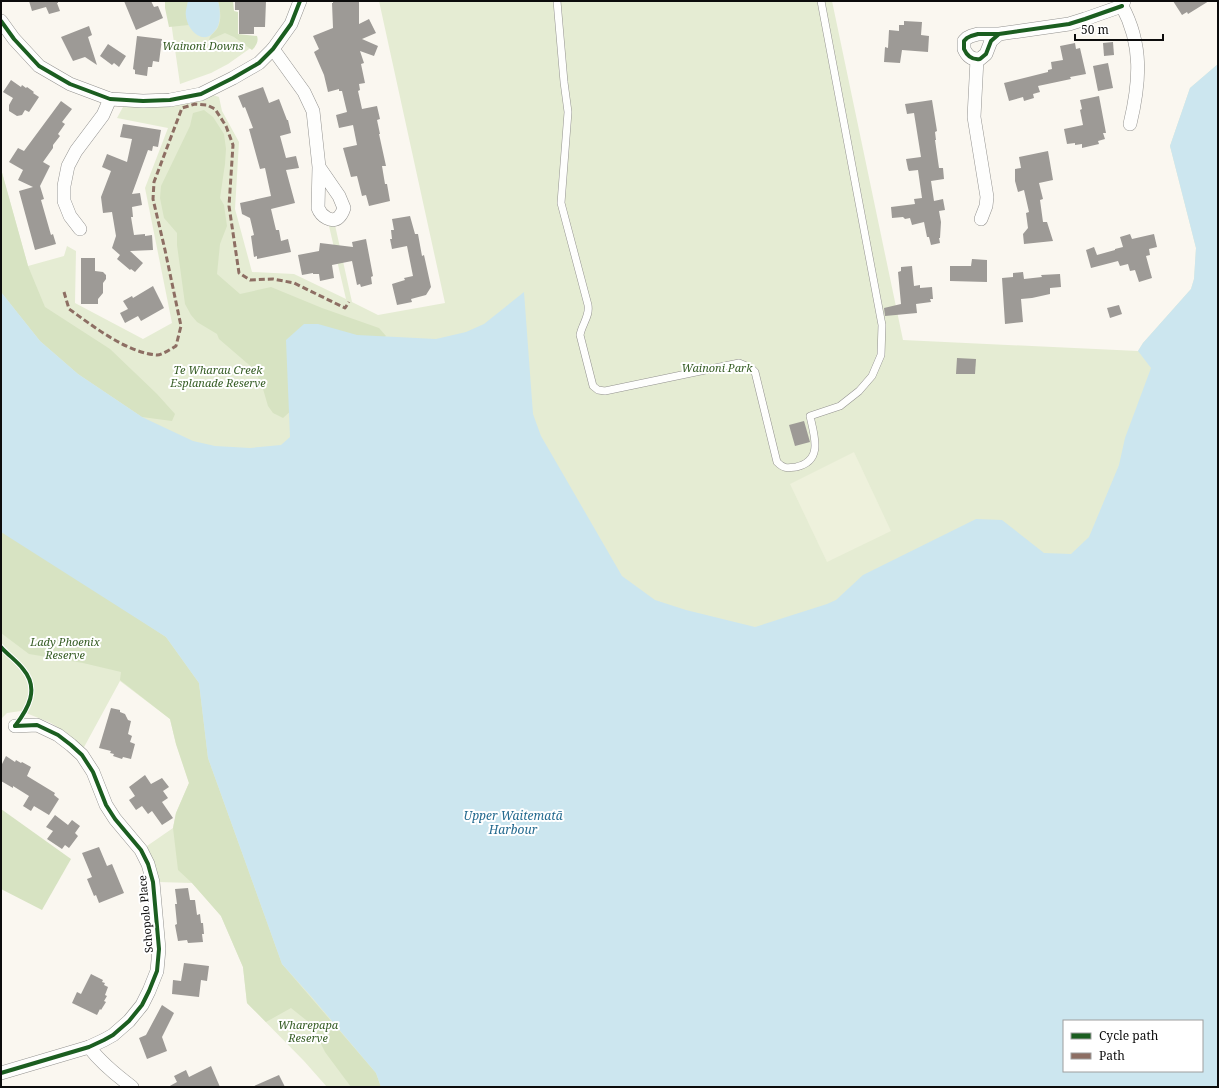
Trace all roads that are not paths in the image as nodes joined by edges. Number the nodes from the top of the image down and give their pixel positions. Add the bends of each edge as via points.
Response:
1 (300, 1) edge
2 (557, 1) edge
3 (822, 1) edge
4 (1123, 4) edge
5 (1, 21) edge
6 (1000, 34) junction
7 (273, 50) junction
8 (977, 59) junction
9 (110, 99) junction
10 (1130, 124) dead end
11 (319, 167) dead end
12 (980, 219) dead end
13 (80, 229) dead end
14 (15, 726) dead end
15 (88, 1047) junction
16 (1, 1073) edge
17 (132, 1087) edge

1 - 7 street via 291,24
2 - 3 lane via 568,112 561,203 588,305 589,311 580,335 593,386 605,391 739,363 751,368 755,372 777,462 786,469 803,465 813,456 816,444 810,416 840,406 859,391 872,376 881,355 882,326
4 - 6 street via 1069,24
4 - 10 street via 1130,21 1139,71
5 - 9 street via 39,66 70,84
6 - 8 street via 991,41 986,54
6 - 8 street via 978,34 964,41 964,49 968,56
7 - 9 street via 259,63 201,94 170,100
7 - 11 street via 304,92 313,111
8 - 12 street via 974,117 987,197
9 - 13 street via 103,116 76,151 68,166 64,201 70,216
14 - 15 street, Schopolo Place via 37,725 58,735 82,755 93,772 115,820 141,850 153,882 159,949 157,971 149,992 129,1021 104,1040
15 - 16 street, Schopolo Place
15 - 17 street via 99,1060

